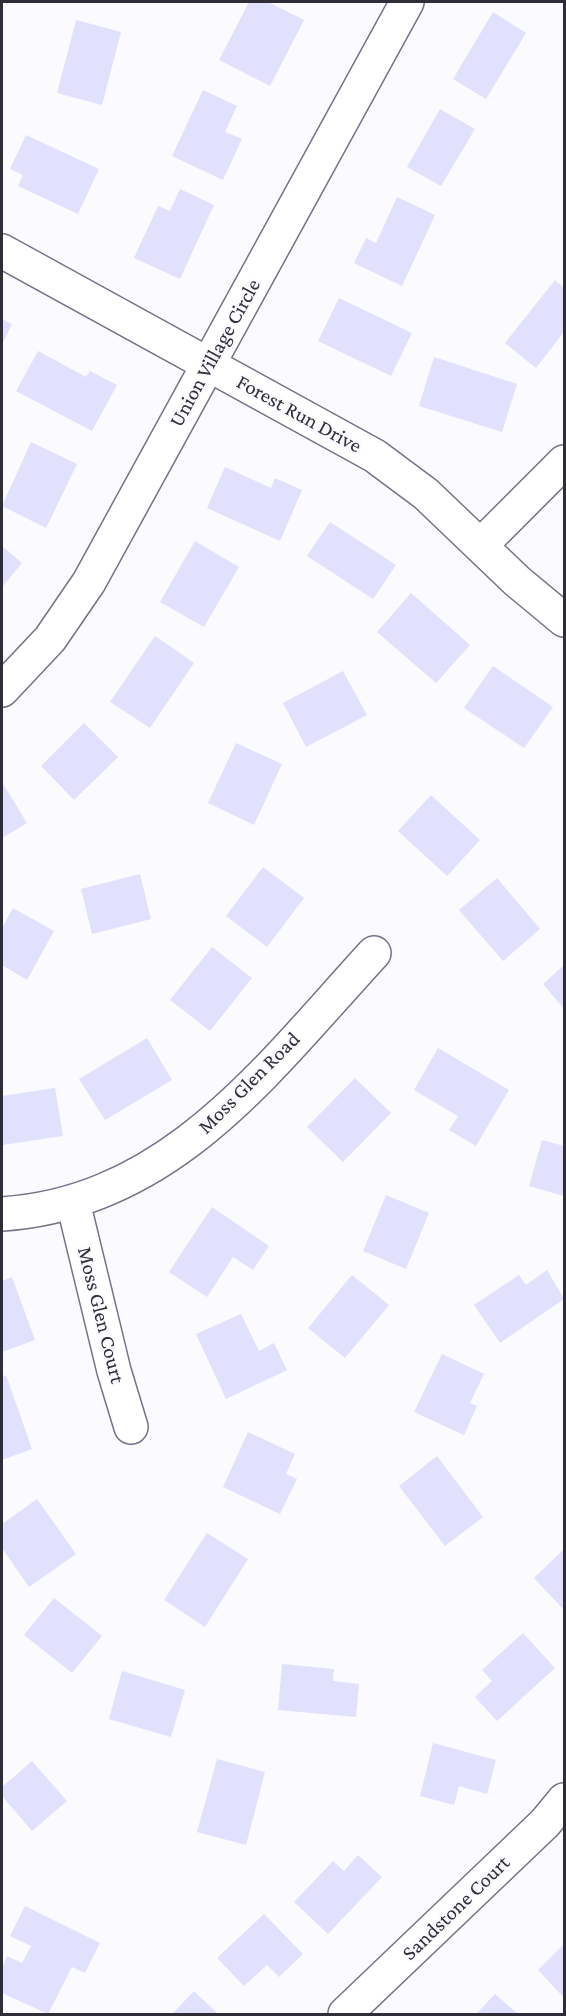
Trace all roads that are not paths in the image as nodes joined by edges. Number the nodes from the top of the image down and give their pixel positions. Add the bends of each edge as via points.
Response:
1 (407, 2) edge
2 (2, 251) edge
3 (209, 364) junction
4 (564, 462) edge
5 (482, 544) junction
6 (564, 620) edge
7 (2, 690) edge
8 (374, 953) dead end
9 (73, 1202) junction
10 (2, 1214) edge
11 (131, 1427) dead end
12 (564, 1800) edge
13 (345, 2014) edge

1 - 3 street, Union Village Circle
2 - 3 street, Forest Run Drive
3 - 5 street, Forest Run Drive via 375,456 426,494
3 - 7 street, Union Village Circle via 89,582 50,639
4 - 5 street
5 - 6 street, Forest Run Drive via 517,581
8 - 9 street, Moss Glen Road via 218,1119 174,1154 130,1179
9 - 10 street, Moss Glen Road
9 - 11 street, Moss Glen Court
12 - 13 street, Sandstone Court via 545,1823

